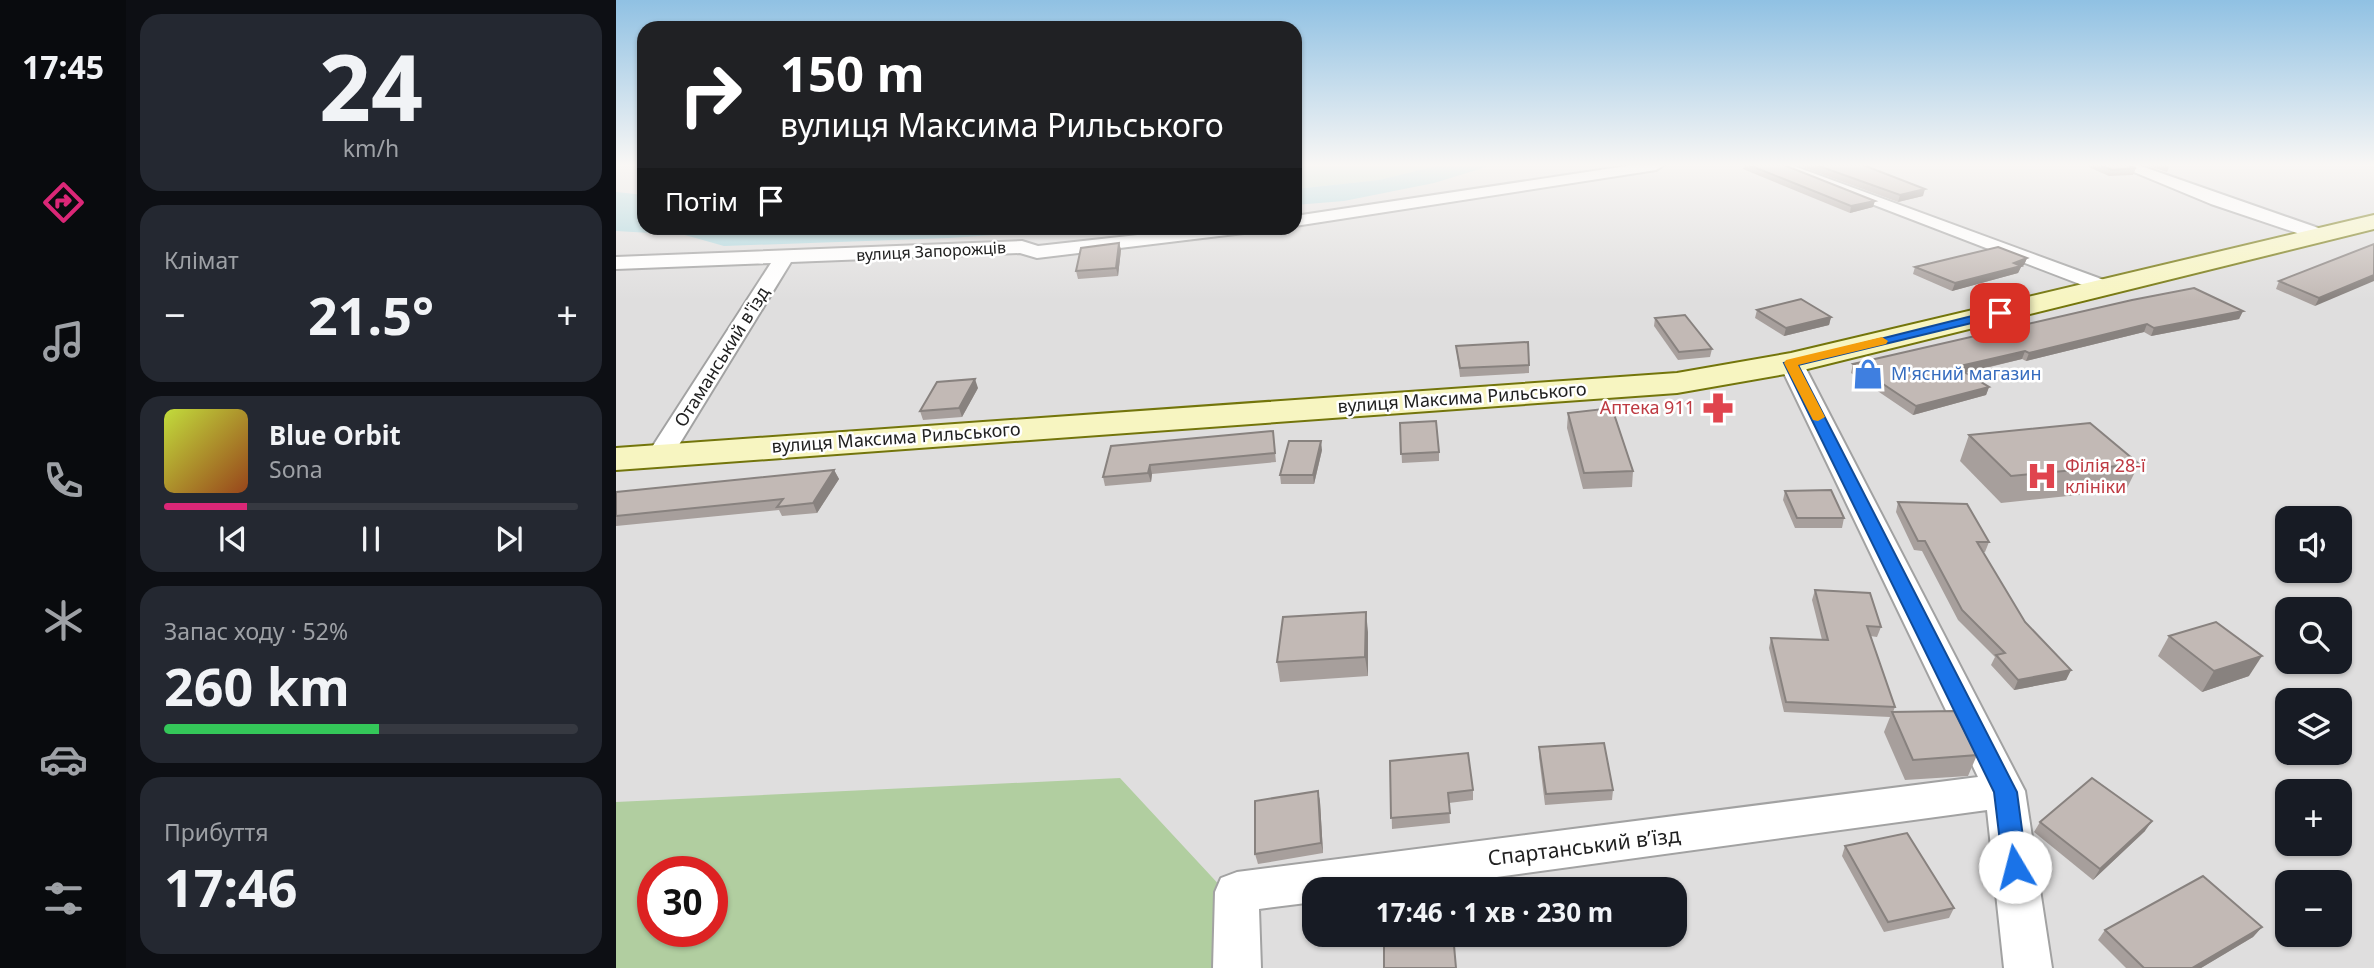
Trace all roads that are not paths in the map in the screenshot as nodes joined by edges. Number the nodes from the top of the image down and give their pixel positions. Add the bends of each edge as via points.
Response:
1 (1370, 210) edge
2 (1901, 210) edge
3 (2247, 210) edge
4 (1302, 220) edge
5 (2374, 222) edge
6 (1184, 235) edge
7 (2321, 235) junction
8 (784, 258) junction
9 (616, 263) edge
10 (2105, 287) junction
11 (1791, 363) junction
12 (660, 455) junction
13 (616, 459) edge
14 (2005, 792) junction
15 (1237, 968) edge
16 (2028, 968) edge

1 - 4 street
2 - 10 street
3 - 7 street
5 - 7 main road, вулиця Максима Рильського
6 - 8 street, вулиця Запорожців via 1037,252 1022,247
7 - 10 main road, вулиця Максима Рильського
8 - 9 street, вулиця Запорожців
8 - 12 street, Отаманський в'їзд
10 - 11 main road, вулиця Максима Рильського
11 - 12 main road, вулиця Максима Рильського via 1677,383
11 - 14 street
12 - 13 main road, вулиця Максима Рильського
14 - 15 street, Спартанський в’їзд via 1237,892
14 - 16 street

